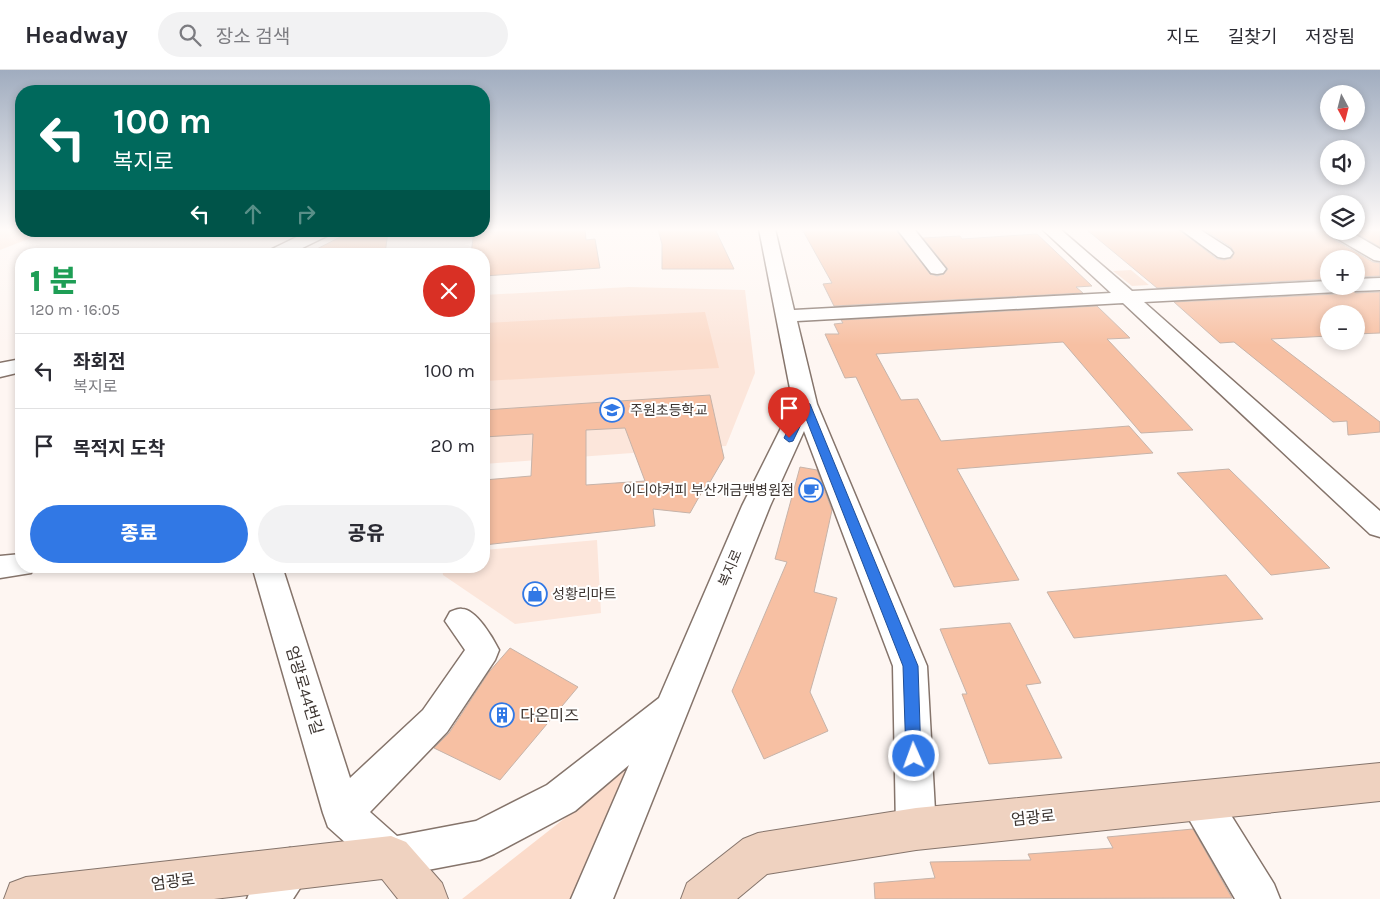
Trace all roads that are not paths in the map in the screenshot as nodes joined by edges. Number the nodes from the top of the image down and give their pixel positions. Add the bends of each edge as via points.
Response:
1 (775, 268) edge
2 (1094, 268) edge
3 (1380, 284) edge
4 (1365, 285) edge
5 (1320, 287) edge
6 (1128, 298) junction
7 (784, 316) junction
8 (15, 367) edge
9 (0, 370) edge
10 (805, 404) junction
11 (1380, 527) edge
12 (15, 566) edge
13 (0, 567) edge
14 (270, 573) edge
15 (461, 621) dead end
16 (670, 710) junction
17 (1380, 782) edge
18 (1200, 801) junction
19 (342, 813) junction
20 (916, 829) junction
21 (391, 857) junction
22 (279, 883) edge
23 (26, 899) edge
24 (426, 899) edge
25 (592, 899) edge
26 (703, 899) edge
27 (1259, 899) edge

1 - 7 street
2 - 6 street
3 - 4 street
5 - 6 street
6 - 7 street
6 - 11 street
7 - 10 street
8 - 9 street
10 - 16 street, 복지로 via 756,506
10 - 20 street via 910,666
12 - 13 street
14 - 19 street, 엄광로44번길
15 - 19 street via 483,650 435,721
16 - 21 street via 561,798 480,840
16 - 25 street, 복지로
17 - 18 main road, 엄광로
18 - 20 main road, 엄광로
18 - 27 street
19 - 21 street
20 - 26 main road, 엄광로 via 758,854
21 - 22 main road, 엄광로
21 - 24 main road
22 - 23 main road, 엄광로

